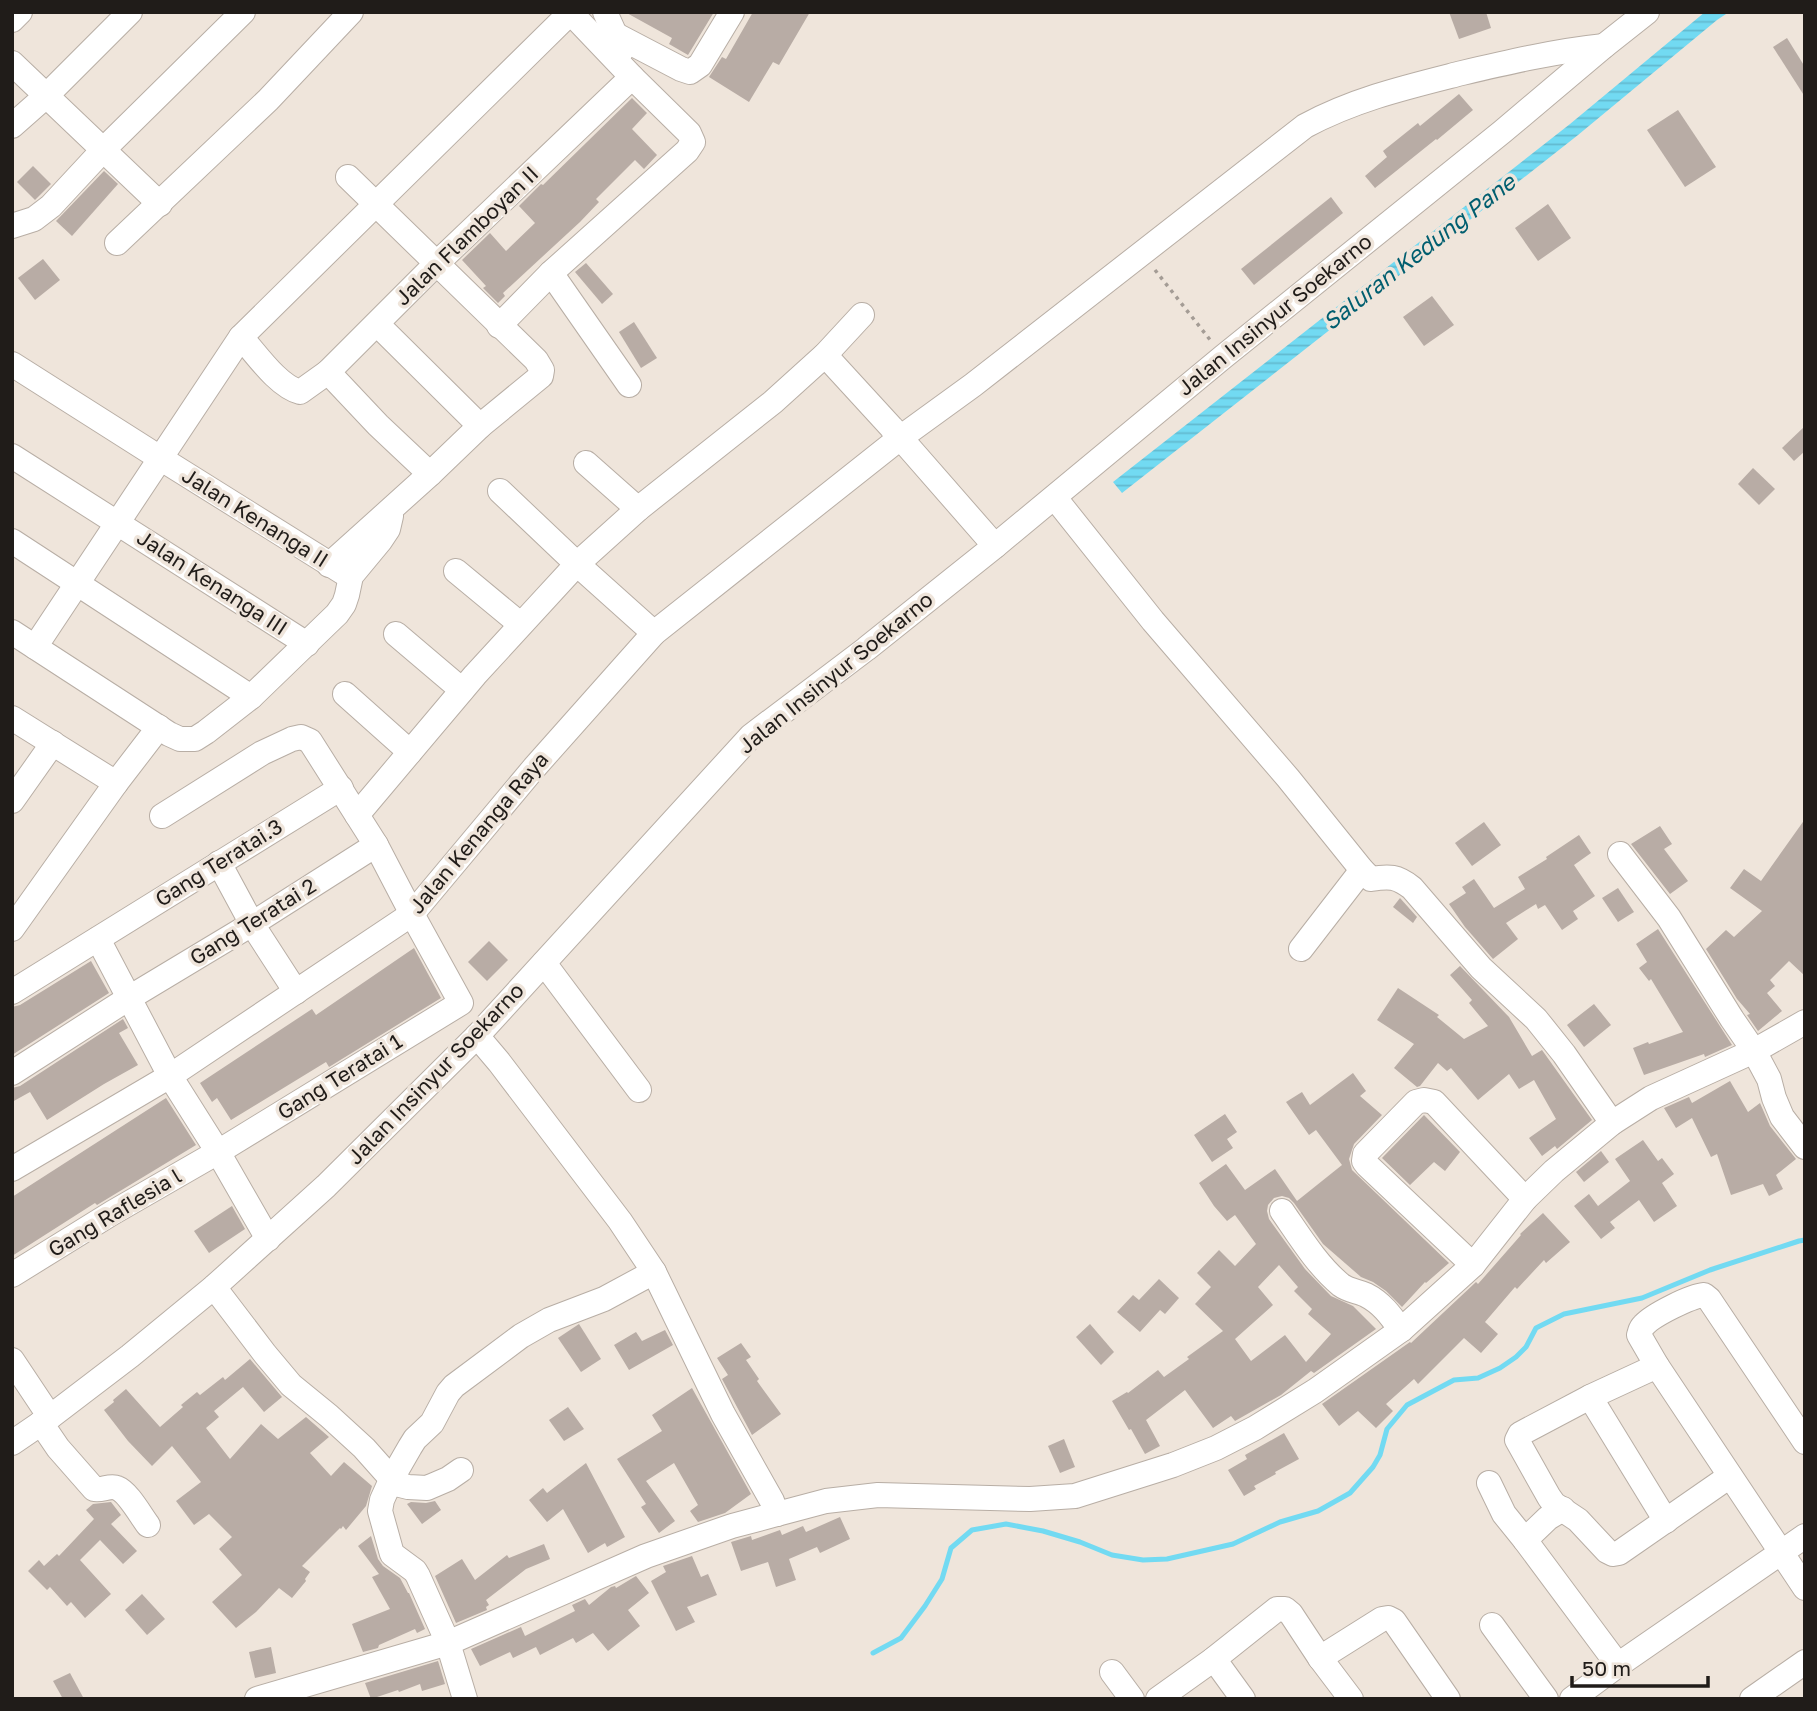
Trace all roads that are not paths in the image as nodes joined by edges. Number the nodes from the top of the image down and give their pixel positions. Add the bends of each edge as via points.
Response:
1 (20, 12) edge
2 (130, 12) edge
3 (243, 12) edge
4 (351, 12) edge
5 (571, 12) edge
6 (732, 12) edge
7 (1647, 12) edge
8 (12, 20) edge
9 (612, 20) edge
10 (1604, 46) junction
11 (12, 63) edge
12 (632, 77) junction
13 (46, 96) junction
14 (12, 126) edge
15 (103, 150) junction
16 (348, 177) dead end
17 (160, 204) junction
18 (377, 204) junction
19 (12, 226) edge
20 (117, 243) dead end
21 (436, 264) junction
22 (551, 273) junction
23 (862, 315) dead end
24 (377, 324) junction
25 (499, 326) junction
26 (241, 337) junction
27 (825, 355) junction
28 (12, 364) edge
29 (328, 372) junction
30 (629, 384) dead end
31 (480, 426) junction
32 (900, 438) junction
33 (12, 456) edge
34 (160, 458) junction
35 (586, 463) dead end
36 (430, 474) junction
37 (500, 491) dead end
38 (1062, 506) junction
39 (638, 509) junction
40 (117, 522) junction
41 (12, 541) edge
42 (995, 546) junction
43 (577, 564) junction
44 (340, 570) junction
45 (456, 571) dead end
46 (77, 583) junction
47 (520, 624) junction
48 (12, 632) edge
49 (654, 633) junction
50 (396, 634) dead end
51 (307, 644) junction
52 (35, 647) junction
53 (462, 690) junction
54 (345, 694) dead end
55 (251, 696) junction
56 (12, 718) edge
57 (159, 727) junction
58 (53, 743) junction
59 (410, 752) junction
60 (116, 783) junction
61 (341, 788) junction
62 (12, 801) edge
63 (357, 815) junction
64 (162, 816) dead end
65 (376, 845) junction
66 (1620, 854) dead end
67 (219, 863) junction
68 (1362, 870) junction
69 (412, 914) junction
70 (252, 923) junction
71 (12, 929) edge
72 (98, 939) junction
73 (1301, 949) dead end
74 (544, 963) junction
75 (12, 992) edge
76 (296, 992) junction
77 (129, 998) junction
78 (1805, 1022) edge
79 (487, 1049) junction
80 (1754, 1051) junction
81 (12, 1073) edge
82 (170, 1076) junction
83 (639, 1090) dead end
84 (1612, 1123) junction
85 (1805, 1147) edge
86 (218, 1152) junction
87 (12, 1169) edge
88 (1525, 1199) junction
89 (1282, 1212) dead end
90 (268, 1238) junction
91 (1473, 1265) junction
92 (654, 1272) junction
93 (12, 1275) edge
94 (222, 1297) junction
95 (1401, 1330) junction
96 (12, 1360) edge
97 (1657, 1366) junction
98 (1590, 1397) junction
99 (49, 1431) junction
100 (1805, 1442) edge
101 (12, 1443) edge
102 (461, 1470) dead end
103 (1730, 1476) junction
104 (391, 1480) junction
105 (1489, 1483) dead end
106 (1563, 1509) junction
107 (776, 1514) junction
108 (1666, 1521) junction
109 (148, 1525) dead end
110 (1805, 1536) edge
111 (1525, 1540) junction
112 (1782, 1554) junction
113 (1805, 1588) edge
114 (1492, 1625) dead end
115 (448, 1643) junction
116 (1320, 1658) junction
117 (1214, 1659) junction
118 (1805, 1662) edge
119 (1618, 1665) junction
120 (1112, 1672) dead end
121 (1763, 1696) edge
122 (257, 1699) edge
123 (465, 1699) edge
124 (1132, 1699) edge
125 (1158, 1699) edge
126 (1243, 1699) edge
127 (1351, 1699) edge
128 (1448, 1699) edge
129 (1546, 1699) edge
130 (1572, 1699) edge

1 - 8 street
2 - 13 street
3 - 15 street
4 - 17 street
5 - 12 street
5 - 18 street
6 - 9 street via 700,65 690,72
7 - 10 street, Jalan Insinyur Soekarno
9 - 12 street
10 - 32 street, Jalan Kenanga Raya via 1563,50 1404,87 1368,97 1305,126
10 - 38 street, Jalan Insinyur Soekarno via 1223,357
11 - 13 street
12 - 21 street, Jalan Flamboyan II
12 - 22 street via 689,133 692,146
13 - 14 street
13 - 15 street
15 - 17 street
15 - 19 street via 51,206 34,219
16 - 18 street
17 - 20 street
18 - 21 street
18 - 26 street
21 - 24 street, Jalan Flamboyan II
21 - 25 street
22 - 25 street
22 - 30 street
23 - 27 street
24 - 29 street, Jalan Flamboyan II
24 - 31 street
25 - 31 street via 536,360 541,376
26 - 29 street, Jalan Flamboyan II via 291,389 300,392
26 - 34 street
27 - 32 street
27 - 39 street
28 - 34 street, Jalan Kenanga II
29 - 36 street
31 - 36 street
32 - 42 street
32 - 49 street, Jalan Kenanga Raya
33 - 40 street, Jalan Kenanga III
34 - 40 street
34 - 44 street, Jalan Kenanga II
35 - 39 street
36 - 44 street via 391,509 388,529 380,541
37 - 43 street
38 - 42 street, Jalan Insinyur Soekarno
38 - 68 street
39 - 43 street
40 - 46 street
40 - 51 street, Jalan Kenanga III
41 - 46 street
42 - 74 street, Jalan Insinyur Soekarno via 751,736
43 - 47 street
43 - 49 street
44 - 51 street via 344,604
45 - 47 street
46 - 52 street
46 - 55 street
47 - 53 street
48 - 52 street
49 - 69 street, Jalan Kenanga Raya
50 - 53 street
51 - 55 street
52 - 57 street
53 - 59 street
54 - 59 street
55 - 57 street via 195,739 180,739
56 - 58 street
57 - 60 street
58 - 60 street
58 - 62 street
59 - 63 street
60 - 71 street
61 - 63 street
61 - 64 street via 310,741 301,737 262,753
61 - 67 street, Gang Teratai.3
63 - 65 street
65 - 69 street
65 - 70 street, Gang Teratai 2
66 - 80 street via 1669,918
67 - 70 street
67 - 72 street, Gang Teratai.3
68 - 73 street
68 - 84 street via 1371,878 1390,876 1412,888 1481,968 1536,1019
69 - 76 street, Jalan Kenanga Raya
69 - 86 street, Gang Teratai 1 via 461,1003
70 - 76 street
70 - 77 street, Gang Teratai 2
72 - 75 street, Gang Teratai.3
72 - 77 street
74 - 79 street, Jalan Insinyur Soekarno
74 - 83 street
76 - 82 street, Jalan Kenanga Raya
77 - 81 street, Gang Teratai 2
77 - 82 street
78 - 80 street
79 - 90 street, Jalan Insinyur Soekarno
79 - 92 street
80 - 84 street via 1651,1098
80 - 85 street via 1782,1117
82 - 86 street
82 - 87 street, Jalan Kenanga Raya
84 - 88 street
86 - 90 street
86 - 93 street, Gang Raflesia l
88 - 91 street
88 - 91 street via 1434,1102 1416,1102 1364,1154 1367,1165
89 - 95 street via 1330,1274 1344,1287 1381,1304
90 - 94 street, Jalan Insinyur Soekarno
91 - 95 street
92 - 104 street via 549,1321 481,1364 448,1393
92 - 107 street
94 - 99 street, Jalan Insinyur Soekarno via 130,1356
94 - 104 street via 291,1385 364,1448
95 - 107 street via 1315,1391 1226,1443 1095,1490 1030,1499 878,1495 825,1501
96 - 99 street
97 - 98 street
97 - 100 street via 1639,1335 1641,1327 1694,1295 1703,1295
97 - 103 street
98 - 106 street via 1526,1430 1517,1440 1549,1497
98 - 108 street
99 - 101 street, Jalan Insinyur Soekarno
99 - 109 street via 94,1489 119,1489
102 - 104 street via 428,1488 401,1486
103 - 108 street
103 - 112 street
104 - 115 street via 380,1511 387,1541 392,1554 418,1576
105 - 111 street via 1504,1514
106 - 108 street via 1613,1554
106 - 111 street
107 - 115 street via 646,1556
110 - 112 street
111 - 119 street
112 - 113 street
112 - 119 street
114 - 129 street
115 - 122 street
115 - 123 street
116 - 117 street via 1291,1614 1277,1609
116 - 127 street
116 - 128 street via 1388,1618
117 - 125 street
117 - 126 street
118 - 121 street
119 - 130 street
120 - 124 street

